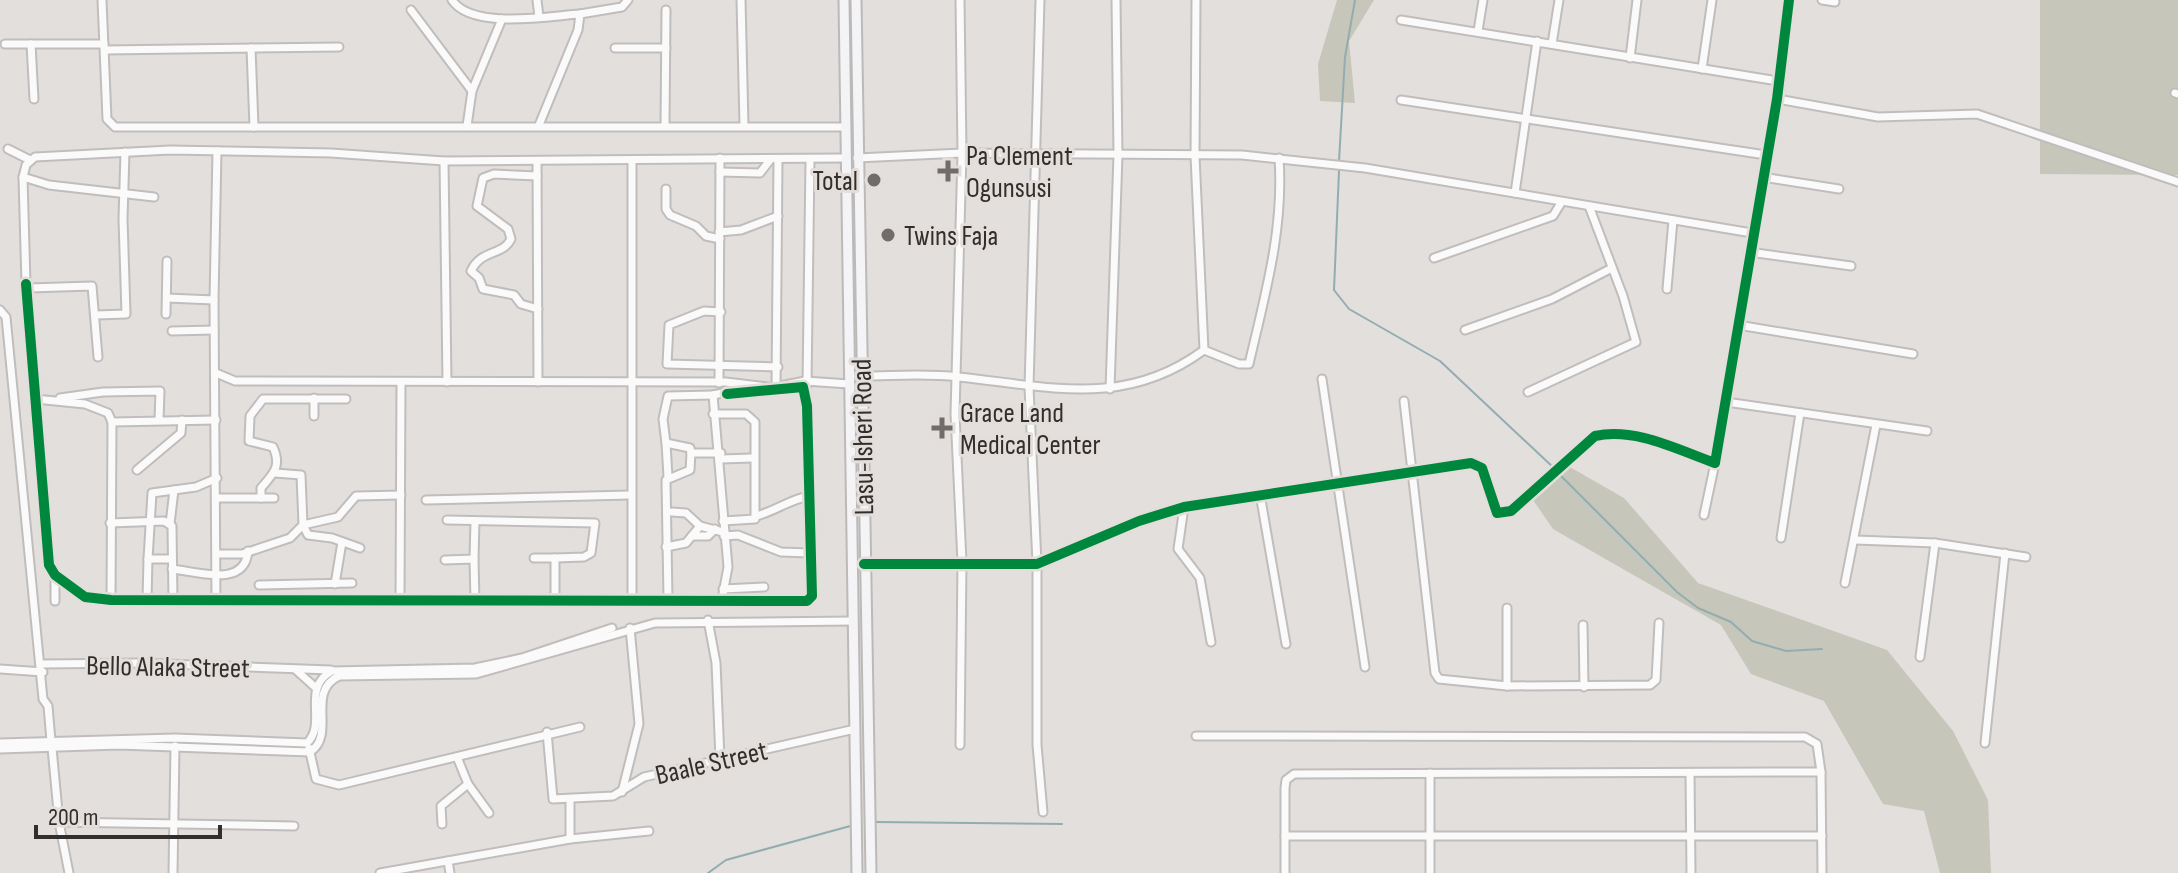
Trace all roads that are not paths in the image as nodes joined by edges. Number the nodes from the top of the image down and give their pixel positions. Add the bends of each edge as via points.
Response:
1 (102, 0) edge
2 (452, 0) edge
3 (537, 0) edge
4 (628, 0) edge
5 (741, 0) edge
6 (844, 0) edge
7 (856, 0) edge
8 (960, 0) edge
9 (1040, 0) edge
10 (1116, 0) edge
11 (1196, 0) edge
12 (1483, 0) edge
13 (1559, 0) edge
14 (1637, 0) edge
15 (1712, 0) edge
16 (1789, 0) edge
17 (1822, 0) edge
18 (1835, 2) dead end
19 (411, 10) dead end
20 (666, 10) dead end
21 (580, 14) junction
22 (539, 17) junction
23 (502, 19) junction
24 (1401, 20) dead end
25 (1478, 31) junction
26 (1537, 41) junction
27 (5, 44) dead end
28 (31, 44) junction
29 (1552, 44) junction
30 (104, 47) junction
31 (339, 47) dead end
32 (251, 48) junction
33 (615, 48) dead end
34 (666, 48) junction
35 (1630, 58) junction
36 (1702, 69) junction
37 (1778, 81) junction
38 (472, 91) junction
39 (34, 99) dead end
40 (1777, 99) junction
41 (1401, 100) dead end
42 (1525, 117) junction
43 (539, 125) junction
44 (665, 125) junction
45 (744, 125) junction
46 (467, 126) junction
47 (254, 127) junction
48 (845, 127) junction
49 (8, 149) dead end
50 (217, 151) junction
51 (125, 152) junction
52 (962, 153) junction
53 (1038, 154) junction
54 (1118, 155) junction
55 (1766, 155) junction
56 (1195, 156) junction
57 (720, 158) junction
58 (845, 158) junction
59 (857, 158) junction
60 (1279, 158) junction
61 (30, 160) junction
62 (632, 160) junction
63 (774, 160) junction
64 (810, 160) junction
65 (444, 161) junction
66 (537, 161) junction
67 (720, 172) junction
68 (537, 176) junction
69 (23, 177) junction
70 (1762, 177) junction
71 (2178, 182) edge
72 (666, 189) dead end
73 (1839, 189) dead end
74 (123, 192) junction
75 (1515, 193) junction
76 (154, 197) dead end
77 (1561, 203) junction
78 (1589, 206) junction
79 (778, 216) junction
80 (1673, 220) junction
81 (1752, 233) junction
82 (720, 235) junction
83 (846, 243) junction
84 (858, 243) junction
85 (1749, 252) junction
86 (1434, 258) dead end
87 (167, 261) dead end
88 (1851, 266) dead end
89 (1612, 268) junction
90 (26, 284) junction
91 (1667, 289) dead end
92 (167, 298) junction
93 (214, 300) junction
94 (538, 309) junction
95 (0, 310) edge
96 (721, 312) junction
97 (166, 314) dead end
98 (96, 315) junction
99 (1738, 325) junction
100 (214, 330) junction
101 (1465, 330) dead end
102 (172, 331) dead end
103 (1204, 350) junction
104 (1913, 354) dead end
105 (98, 357) dead end
106 (719, 366) junction
107 (778, 367) junction
108 (216, 373) junction
109 (861, 376) junction
110 (956, 376) junction
111 (1322, 379) dead end
112 (235, 381) junction
113 (805, 381) junction
114 (284, 382) junction
115 (401, 382) junction
116 (447, 382) junction
117 (538, 382) junction
118 (723, 382) junction
119 (629, 384) junction
120 (849, 384) junction
121 (776, 387) junction
122 (1029, 387) junction
123 (217, 388) junction
124 (1110, 389) junction
125 (1528, 392) dead end
126 (727, 394) junction
127 (713, 395) junction
128 (284, 398) junction
129 (314, 398) junction
130 (35, 399) junction
131 (346, 399) dead end
132 (53, 400) junction
133 (1404, 401) dead end
134 (1726, 402) junction
135 (807, 404) junction
136 (1800, 413) junction
137 (713, 414) junction
138 (314, 416) dead end
139 (159, 420) junction
140 (182, 420) junction
141 (216, 420) junction
142 (112, 422) junction
143 (1876, 425) junction
144 (1927, 431) dead end
145 (666, 443) junction
146 (691, 453) junction
147 (721, 456) junction
148 (752, 458) junction
149 (1715, 463) junction
150 (137, 470) dead end
151 (1413, 471) junction
152 (275, 473) junction
153 (668, 477) junction
154 (217, 478) junction
155 (1338, 483) junction
156 (174, 490) junction
157 (1260, 494) junction
158 (401, 495) junction
159 (630, 495) junction
160 (809, 496) junction
161 (218, 498) junction
162 (261, 498) junction
163 (274, 498) dead end
164 (426, 500) dead end
165 (1184, 507) junction
166 (672, 512) dead end
167 (1704, 515) dead end
168 (756, 516) junction
169 (447, 520) dead end
170 (475, 521) junction
171 (723, 521) junction
172 (147, 522) junction
173 (110, 523) junction
174 (170, 524) junction
175 (303, 525) junction
176 (700, 526) junction
177 (721, 532) junction
178 (692, 536) junction
179 (1781, 538) dead end
180 (1856, 540) junction
181 (342, 542) junction
182 (1935, 543) junction
183 (666, 547) junction
184 (360, 548) dead end
185 (248, 551) junction
186 (809, 553) junction
187 (2005, 553) junction
188 (217, 554) junction
189 (2026, 557) dead end
190 (534, 558) dead end
191 (555, 558) junction
192 (148, 559) junction
193 (172, 559) junction
194 (474, 559) junction
195 (445, 560) dead end
196 (962, 562) junction
197 (864, 564) junction
198 (1037, 564) junction
199 (172, 569) junction
200 (55, 575) junction
201 (216, 575) junction
202 (352, 583) dead end
203 (1845, 583) dead end
204 (310, 584) junction
205 (335, 584) junction
206 (259, 585) dead end
207 (764, 587) dead end
208 (723, 589) junction
209 (722, 599) junction
210 (111, 600) junction
211 (147, 600) junction
212 (555, 600) junction
213 (668, 600) junction
214 (55, 601) dead end
215 (173, 601) junction
216 (216, 601) junction
217 (400, 601) junction
218 (475, 601) junction
219 (310, 602) junction
220 (632, 602) junction
221 (1507, 608) dead end
222 (853, 618) junction
223 (708, 620) junction
224 (1659, 623) dead end
225 (1583, 625) dead end
226 (630, 628) junction
227 (1211, 642) dead end
228 (1286, 644) dead end
229 (1920, 657) dead end
230 (1365, 667) dead end
231 (42, 668) junction
232 (0, 669) edge
233 (294, 669) junction
234 (332, 671) junction
235 (1507, 686) junction
236 (1584, 687) junction
237 (316, 688) junction
238 (580, 727) dead end
239 (855, 729) junction
240 (547, 732) junction
241 (1196, 736) dead end
242 (0, 743) edge
243 (307, 743) junction
244 (1985, 743) dead end
245 (52, 744) junction
246 (960, 745) dead end
247 (175, 746) junction
248 (0, 749) edge
249 (310, 752) junction
250 (457, 757) junction
251 (720, 759) junction
252 (1821, 772) junction
253 (1430, 773) junction
254 (1690, 773) junction
255 (468, 784) junction
256 (622, 792) junction
257 (570, 801) junction
258 (1043, 812) dead end
259 (489, 813) dead end
260 (59, 822) junction
261 (173, 824) junction
262 (442, 824) dead end
263 (294, 826) dead end
264 (649, 831) dead end
265 (1691, 835) junction
266 (1285, 836) junction
267 (1822, 836) junction
268 (1430, 837) junction
269 (570, 839) junction
270 (448, 861) junction
271 (69, 873) edge
272 (173, 873) edge
273 (380, 873) edge
274 (450, 873) edge
275 (857, 873) edge
276 (871, 873) edge
277 (1285, 873) edge
278 (1430, 873) edge
279 (1691, 873) edge
280 (1822, 873) edge

1 - 30 street
2 - 23 street via 468,13
3 - 22 street
4 - 21 street via 622,7
5 - 45 street
6 - 48 main road, Lasu-Isheri Road
7 - 59 main road, Lasu-Isheri Road
8 - 52 street
9 - 53 street
10 - 54 street
11 - 56 street
12 - 25 street
13 - 29 street
14 - 35 street
15 - 36 street
16 - 37 street
17 - 18 street
19 - 38 street
20 - 34 street
21 - 22 street
21 - 43 street
22 - 23 street
23 - 38 street
24 - 25 street
25 - 26 street
26 - 29 street
26 - 42 street
27 - 28 street
28 - 30 street
28 - 39 street
29 - 35 street
30 - 32 street
30 - 47 street via 110,125
31 - 32 street
32 - 47 street
33 - 34 street
34 - 44 street
35 - 36 street
36 - 37 street
37 - 40 street
38 - 46 street
40 - 55 street
40 - 71 street via 1878,117 1977,114
41 - 42 street
42 - 55 street
42 - 75 street
43 - 44 street
43 - 46 street
44 - 45 street
45 - 48 street
46 - 47 street
48 - 58 main road, Lasu-Isheri Road
49 - 61 street
50 - 51 street
50 - 65 street
50 - 93 street
51 - 61 street
51 - 74 street
52 - 53 street
52 - 59 street
52 - 110 street
53 - 54 street
53 - 122 street
54 - 56 street
54 - 124 street
55 - 70 street
56 - 60 street
56 - 103 street
57 - 62 street
57 - 63 street
57 - 67 street
58 - 64 street
58 - 83 main road, Lasu-Isheri Road
59 - 84 main road, Lasu-Isheri Road
60 - 75 street
60 - 103 street via 1278,231 1249,364
61 - 69 street
62 - 66 street
62 - 119 street
63 - 64 street
63 - 67 street via 760,173
63 - 79 street
64 - 113 street
65 - 66 street
65 - 116 street
66 - 68 street
67 - 82 street
68 - 94 street
68 - 94 street via 483,178 477,206 508,229 511,239 501,250 486,253 471,271 483,289 514,295 518,302
69 - 74 street via 49,185
69 - 90 street
70 - 73 street
70 - 81 street
72 - 82 street via 670,215 706,236
74 - 76 street
74 - 98 street via 126,314
75 - 77 street
77 - 78 street
77 - 86 street via 1553,216
78 - 80 street
78 - 89 street
79 - 82 street
79 - 107 street
80 - 81 street
80 - 91 street
81 - 85 street
82 - 96 street
83 - 84 main road
83 - 120 main road, Lasu-Isheri Road
84 - 109 main road, Lasu-Isheri Road
85 - 88 street
85 - 99 street
87 - 92 street
89 - 101 street via 1552,299
89 - 125 street via 1636,342
90 - 98 street via 92,286
90 - 130 street
92 - 93 street
92 - 97 street
93 - 100 street
94 - 117 street
95 - 231 street via 6,317
96 - 106 street
96 - 106 street via 704,311 669,325 667,356 672,366
98 - 105 street
99 - 104 street
99 - 134 street
100 - 102 street
100 - 108 street
103 - 124 street via 1149,382
106 - 107 street
106 - 118 street
107 - 121 street
108 - 112 street
108 - 123 street
109 - 110 street
109 - 197 main road, Lasu-Isheri Road
110 - 122 street
110 - 196 street
111 - 155 street
112 - 114 street
112 - 123 street
113 - 120 street
113 - 121 street
113 - 135 street
114 - 115 street
114 - 128 street
115 - 116 street
115 - 158 street
116 - 117 street
117 - 119 street
118 - 119 street
118 - 121 street
118 - 126 street
119 - 159 street
120 - 222 main road, Lasu-Isheri Road
122 - 124 street
122 - 198 street
123 - 141 street
126 - 127 street
126 - 135 street via 803,387
127 - 137 street
127 - 145 street via 668,396 663,419
128 - 129 street
128 - 152 street via 263,399 251,412 247,430 252,444 273,447
129 - 131 street
129 - 138 street
130 - 132 street
130 - 200 street via 48,552
132 - 139 street via 160,391
132 - 142 street via 96,407
133 - 151 street
134 - 136 street
134 - 149 street
135 - 160 street
136 - 143 street
136 - 179 street
137 - 147 street
137 - 148 street via 746,414 755,422
139 - 140 street
139 - 142 street
140 - 141 street
140 - 150 street via 181,433
141 - 154 street
142 - 173 street
143 - 144 street
143 - 180 street
145 - 146 street via 690,448
145 - 153 street
146 - 147 street
146 - 153 street via 690,470
147 - 148 street
147 - 171 street
148 - 168 street
149 - 151 street via 1645,438 1595,436 1503,515 1497,513 1478,464
149 - 167 street
151 - 155 street
151 - 235 street via 1435,673 1445,682
152 - 162 street via 261,488
152 - 175 street via 301,475
153 - 183 street
154 - 156 street
154 - 161 street
155 - 157 street
155 - 230 street
156 - 172 street via 152,493
156 - 174 street
157 - 165 street
157 - 228 street
158 - 175 street via 356,496 338,517
158 - 217 street
159 - 164 street
159 - 220 street
160 - 168 street
160 - 186 street
161 - 162 street
161 - 188 street
162 - 163 street
165 - 198 street
165 - 227 street via 1178,549 1200,578
166 - 176 street via 688,514
168 - 171 street via 752,521
169 - 170 street
170 - 191 street via 595,523 591,553
170 - 194 street
171 - 177 street
172 - 173 street
172 - 174 street
172 - 192 street
173 - 210 street
174 - 193 street
175 - 181 street via 311,537
175 - 185 street via 290,538
176 - 177 street
176 - 178 street
177 - 178 street
177 - 186 street via 781,552
177 - 208 street via 728,567
178 - 183 street via 686,543
180 - 182 street
180 - 203 street
181 - 184 street
181 - 205 street
182 - 187 street
182 - 229 street
183 - 213 street
185 - 188 street
185 - 201 street via 241,572
186 - 209 street via 811,600
187 - 189 street
187 - 244 street
188 - 201 street
190 - 191 street
191 - 212 street
192 - 193 street
192 - 211 street
193 - 199 street
194 - 195 street
194 - 218 street
196 - 197 street
196 - 198 street
196 - 246 street
197 - 276 main road, Lasu-Isheri Road
198 - 258 street via 1037,745
199 - 201 street
199 - 215 street
200 - 210 street via 85,597
200 - 214 street
201 - 216 street
202 - 205 street
204 - 205 street
204 - 206 street
204 - 219 street
207 - 208 street
208 - 209 street
209 - 213 street
210 - 211 street
211 - 215 street
212 - 218 street
212 - 220 street
213 - 220 street
215 - 216 street
216 - 219 street
217 - 218 street
217 - 219 street
221 - 235 street
222 - 223 street
222 - 234 street, Bello Alaka Street via 666,618 612,628 475,668
222 - 239 main road, Lasu-Isheri Road
223 - 226 street
223 - 251 street via 716,663
224 - 236 street via 1654,683
225 - 236 street
226 - 249 street via 476,674 339,676 323,692 320,733
226 - 256 street via 639,724
231 - 232 street, Bello Alaka Street
231 - 233 street, Bello Alaka Street
231 - 245 street
233 - 234 street, Bello Alaka Street
233 - 237 street
234 - 237 street
235 - 236 street
237 - 243 street via 314,731
238 - 240 street
239 - 251 street, Baale Street
239 - 275 main road, Lasu-Isheri Road
240 - 250 street
240 - 257 street via 553,799
241 - 252 street via 1805,737 1817,744
242 - 245 street
243 - 245 street via 175,738
243 - 249 street
245 - 247 street
245 - 248 street
245 - 260 street
247 - 249 street
247 - 261 street
249 - 250 street via 316,779 339,785
250 - 255 street
251 - 256 street, Baale Street via 644,777
252 - 254 street
252 - 267 street
253 - 254 street
253 - 266 street via 1290,775
253 - 268 street
254 - 265 street
255 - 259 street
255 - 262 street via 441,806
256 - 257 street, Baale Street
257 - 269 street
260 - 261 street
260 - 271 street
261 - 263 street
261 - 272 street
264 - 269 street
265 - 267 street
265 - 268 street
265 - 279 street
266 - 268 street
266 - 277 street
267 - 280 street
268 - 278 street
269 - 270 street
270 - 273 street
270 - 274 street

